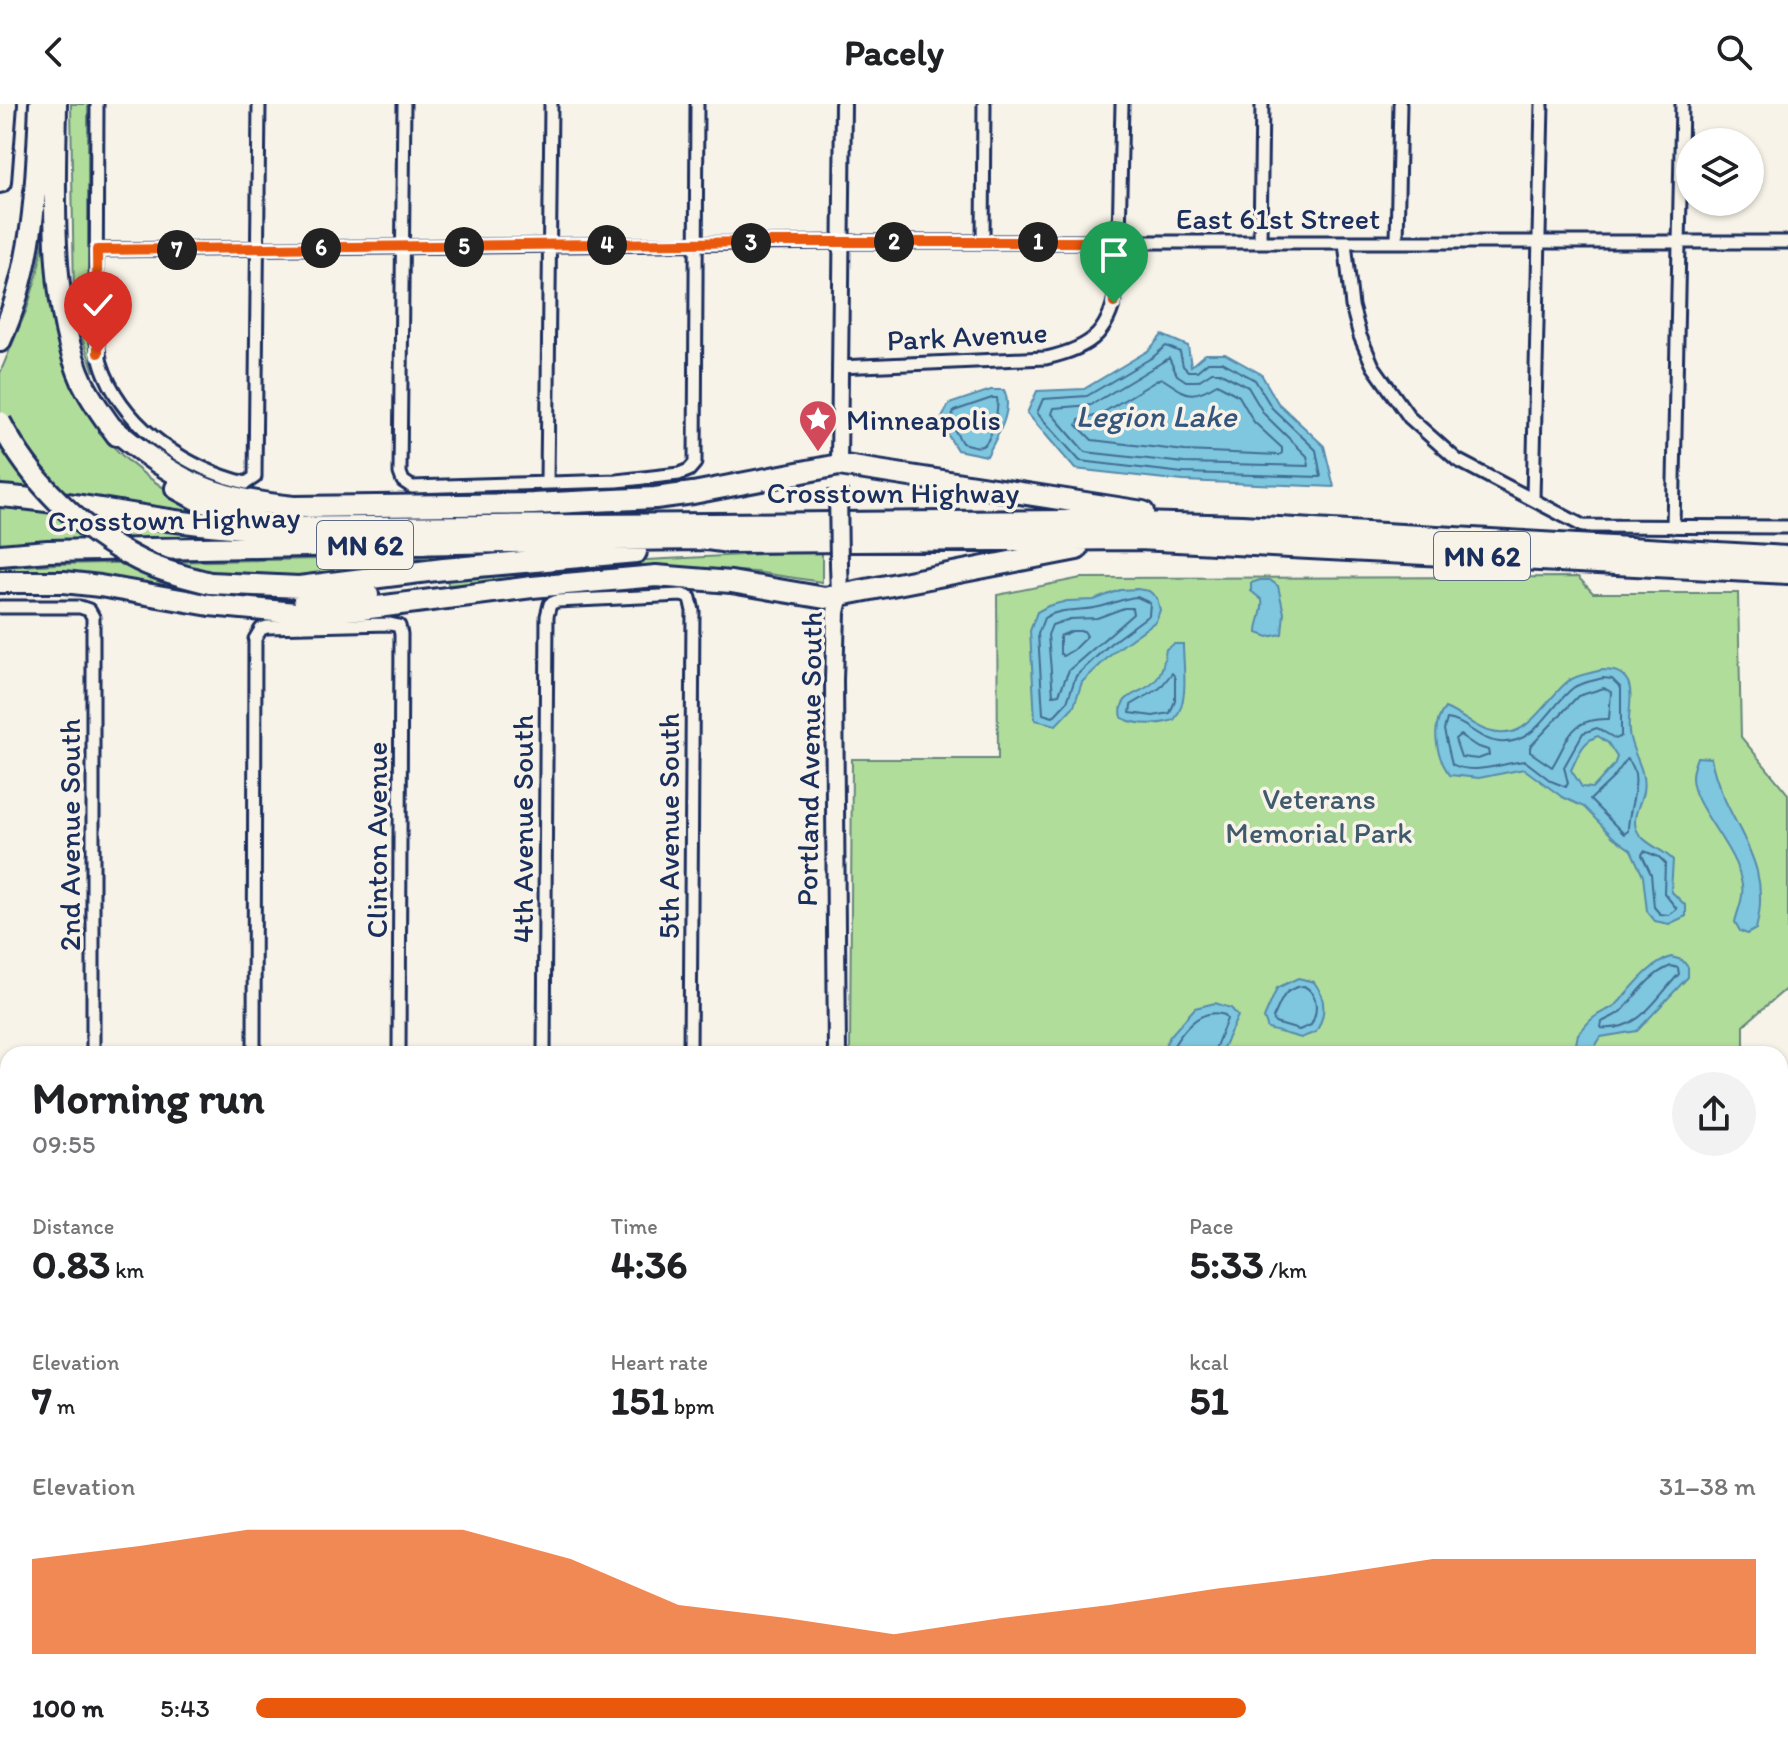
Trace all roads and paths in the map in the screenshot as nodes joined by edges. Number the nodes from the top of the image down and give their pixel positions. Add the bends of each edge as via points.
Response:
1 (6, 104) edge
2 (40, 104) edge
3 (56, 104) edge
4 (97, 104) edge
5 (259, 104) edge
6 (404, 104) edge
7 (551, 104) edge
8 (697, 104) edge
9 (843, 104) edge
10 (984, 104) edge
11 (1122, 104) edge
12 (1262, 104) edge
13 (1400, 104) edge
14 (1542, 104) edge
15 (1682, 104) edge
16 (0, 182) edge
17 (1260, 241) junction
18 (1397, 241) junction
19 (841, 242) junction
20 (983, 242) junction
21 (1120, 242) junction
22 (1345, 242) junction
23 (1540, 242) junction
24 (1788, 242) edge
25 (1679, 243) junction
26 (696, 244) junction
27 (550, 245) junction
28 (403, 248) junction
29 (258, 249) junction
30 (97, 250) junction
31 (0, 341) edge
32 (839, 367) junction
33 (0, 422) edge
34 (109, 425) junction
35 (839, 465) junction
36 (547, 483) junction
37 (2, 497) edge
38 (1533, 499) junction
39 (1242, 526) junction
40 (276, 527) junction
41 (1673, 527) junction
42 (1788, 527) edge
43 (1139, 539) junction
44 (729, 542) junction
45 (0, 555) edge
46 (1788, 557) edge
47 (1788, 573) edge
48 (0, 582) edge
49 (210, 583) junction
50 (532, 587) junction
51 (840, 595) junction
52 (690, 598) joint
53 (0, 607) edge
54 (93, 1046) edge
55 (254, 1046) edge
56 (399, 1046) edge
57 (544, 1046) edge
58 (690, 1046) edge
59 (837, 1046) edge

1 - 16 highway
2 - 31 highway via 37,192 26,259
3 - 34 highway via 60,283 68,335 83,383
4 - 30 street
5 - 29 street
6 - 28 street
7 - 27 street
8 - 26 street
9 - 19 street
10 - 20 street
11 - 21 street, Park Avenue
12 - 17 street
13 - 18 street
14 - 23 street
15 - 25 street
17 - 21 street, East 61st Street
17 - 22 street, East 61st Street
18 - 22 street, East 61st Street
18 - 23 street, East 61st Street
19 - 20 street, East 61st Street
19 - 26 street, East 61st Street
19 - 32 street
20 - 21 street, East 61st Street
21 - 32 street, Park Avenue via 1114,303 1106,324 1076,351 1046,358
22 - 38 street via 1360,336 1390,393 1432,441 1457,460
23 - 25 street, East 61st Street
23 - 38 street
24 - 25 street, East 61st Street
25 - 41 street
26 - 27 street, East 61st Street
26 - 36 street via 695,463 679,474
27 - 28 street, East 61st Street
27 - 36 street
28 - 29 street, East 61st Street
28 - 36 street via 403,481 412,487
29 - 30 street, East 61st Street
29 - 30 street via 255,477 246,483 195,466 161,443 136,421 105,376 96,326
32 - 35 street
33 - 49 highway, bridge via 41,484 92,530 139,560
34 - 35 highway via 185,480 254,503 294,507 655,498
34 - 40 highway via 166,481 198,500
35 - 39 highway
35 - 51 main road, Portland Avenue South, bridge
37 - 40 highway, Crosstown Highway / MN 62 via 203,525
38 - 41 street via 1583,526
39 - 40 highway, Crosstown Highway / MN 62 via 1071,521
39 - 46 highway, Crosstown Highway / MN 62
41 - 42 street
43 - 44 highway, Crosstown Highway / MN 62
43 - 47 highway, Crosstown Highway / MN 62
43 - 51 highway
44 - 45 highway, Crosstown Highway / MN 62
44 - 49 highway via 299,587
48 - 50 highway via 64,582 295,613
49 - 50 highway via 229,591 293,599
50 - 51 highway via 656,576 825,598
51 - 59 main road, Portland Avenue South via 834,680
52 - 57 street, 4th Avenue South via 653,595 550,604
52 - 58 street, 5th Avenue South
53 - 54 street, 2nd Avenue South via 80,607 93,617
55 - 56 street, Clinton Avenue via 255,639 261,629 399,626

